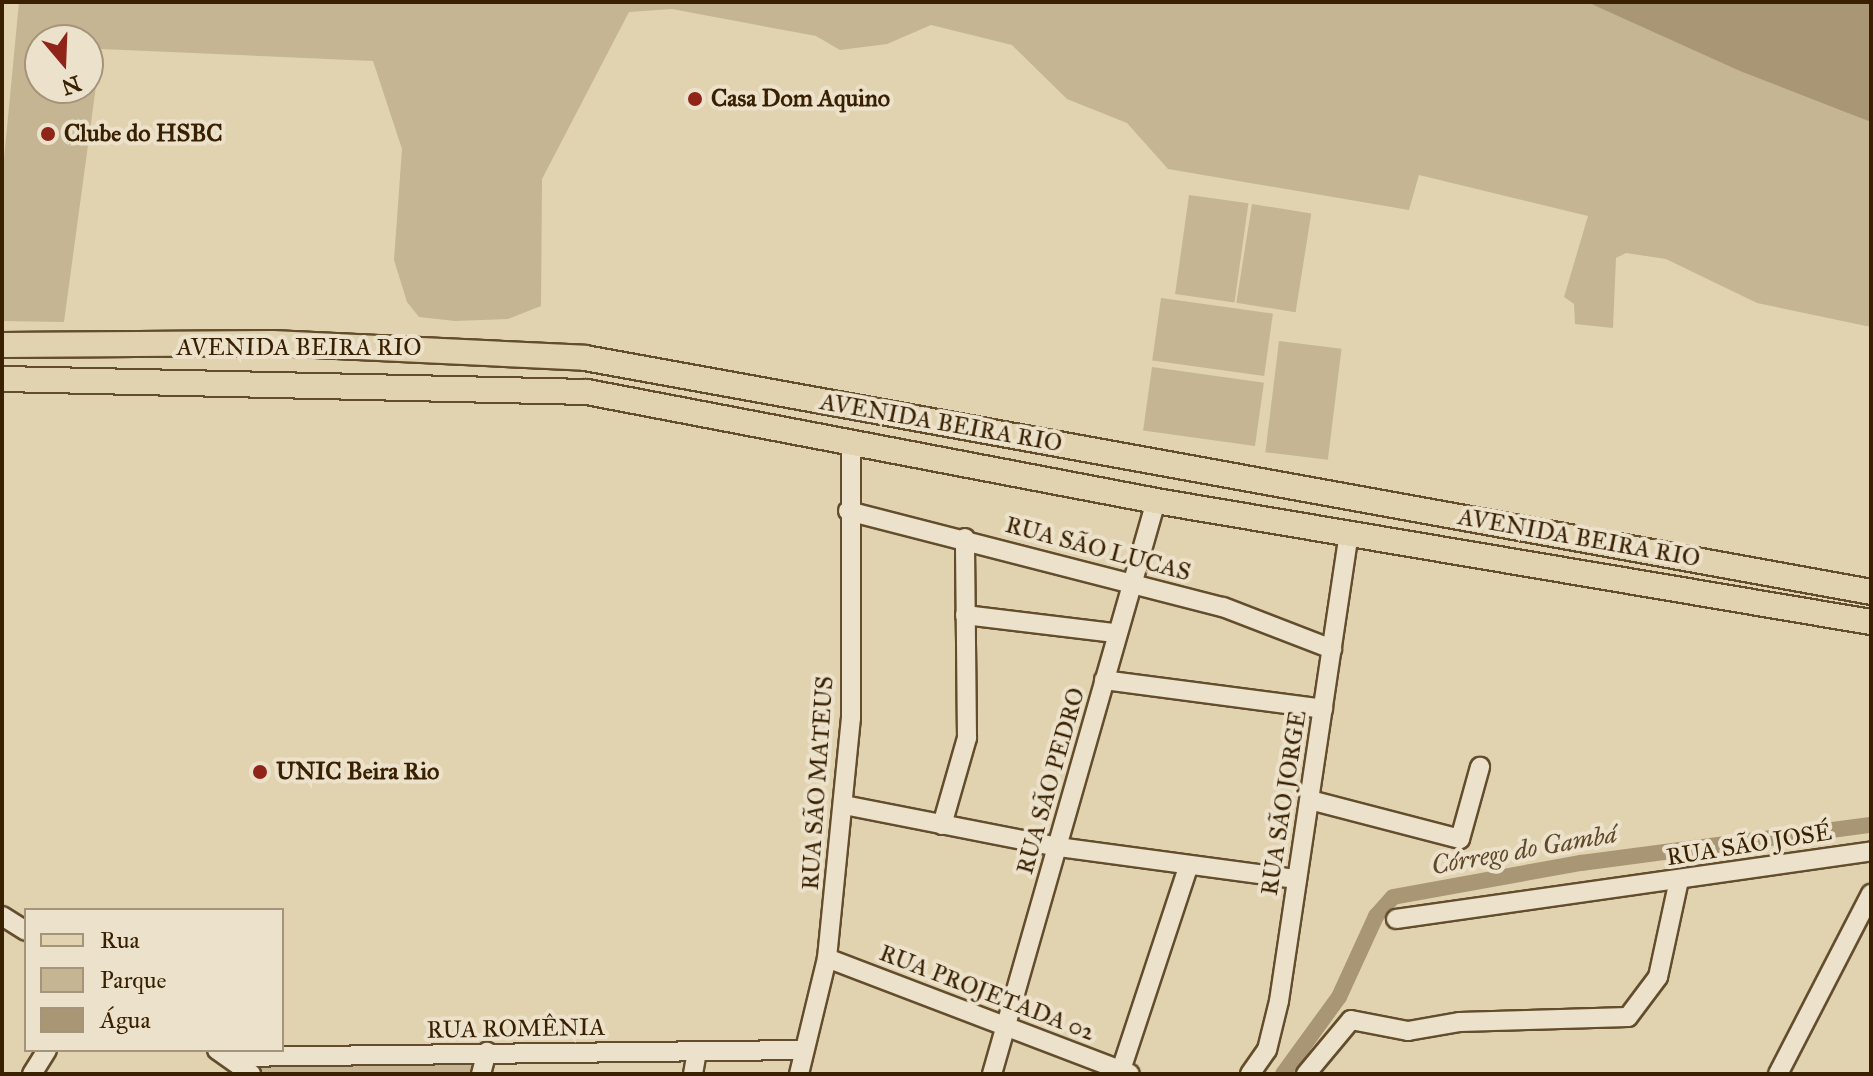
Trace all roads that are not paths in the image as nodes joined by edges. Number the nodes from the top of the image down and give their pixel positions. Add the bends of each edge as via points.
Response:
1 (272, 343) junction
2 (2, 345) edge
3 (315, 346) junction
4 (2, 379) edge
5 (261, 380) junction
6 (303, 382) junction
7 (955, 427) junction
8 (851, 444) junction
9 (1189, 466) junction
10 (1163, 501) junction
11 (848, 511) junction
12 (1349, 533) junction
13 (965, 538) junction
14 (1127, 583) junction
15 (1871, 592) edge
16 (965, 615) junction
17 (1871, 622) edge
18 (1113, 633) junction
19 (1332, 649) junction
20 (1104, 680) junction
21 (1323, 709) junction
22 (1480, 767) dead end
23 (1310, 800) junction
24 (844, 805) junction
25 (942, 825) junction
26 (1059, 847) junction
27 (1871, 851) edge
28 (1188, 867) junction
29 (1297, 879) junction
30 (1679, 880) junction
31 (1871, 894) edge
32 (2, 916) edge
33 (1396, 919) dead end
34 (24, 930) edge
35 (827, 958) junction
36 (1005, 1024) junction
37 (804, 1050) junction
38 (46, 1052) edge
39 (487, 1052) junction
40 (697, 1052) junction
41 (223, 1054) edge
42 (1125, 1072) edge
43 (32, 1074) edge
44 (251, 1074) edge
45 (481, 1074) edge
46 (693, 1074) edge
47 (799, 1074) edge
48 (992, 1074) edge
49 (1250, 1074) edge
50 (1306, 1074) edge
51 (1778, 1074) edge

1 - 2 main road, AVENIDA BEIRA RIO
1 - 3 main road, AVENIDA BEIRA RIO
1 - 5 main road via 278,364
3 - 6 main road via 298,360
3 - 7 main road, AVENIDA BEIRA RIO via 585,358
4 - 5 main road, AVENIDA BEIRA RIO
5 - 6 main road, AVENIDA BEIRA RIO
6 - 8 main road, AVENIDA BEIRA RIO via 587,392
7 - 8 main road via 873,426
7 - 9 main road, AVENIDA BEIRA RIO
8 - 10 main road, AVENIDA BEIRA RIO
8 - 11 street, RUA SÃO MATEUS
9 - 10 main road via 1192,479
9 - 15 main road, AVENIDA BEIRA RIO
10 - 12 main road, AVENIDA BEIRA RIO
10 - 14 street, RUA SÃO PEDRO
11 - 13 street, RUA SÃO LUCAS
11 - 24 street, RUA SÃO MATEUS via 851,718
12 - 17 main road, AVENIDA BEIRA RIO
12 - 19 street, RUA SÃO JORGE
13 - 14 street, RUA SÃO LUCAS
13 - 16 street
14 - 18 street, RUA SÃO PEDRO
14 - 19 street, RUA SÃO LUCAS via 1223,607
16 - 18 street
16 - 25 street via 967,738
18 - 20 street, RUA SÃO PEDRO
19 - 21 street, RUA SÃO JORGE
20 - 21 street
20 - 26 street, RUA SÃO PEDRO
21 - 23 street, RUA SÃO JORGE
22 - 23 street via 1460,839
23 - 29 street, RUA SÃO JORGE
24 - 25 street
24 - 35 street, RUA SÃO MATEUS
25 - 26 street
26 - 28 street
26 - 36 street, RUA SÃO PEDRO
27 - 30 street, RUA SÃO JOSÉ
28 - 29 street
28 - 42 street
29 - 49 street, RUA SÃO JORGE via 1267,1050
30 - 33 street, RUA SÃO JOSÉ
30 - 50 street via 1658,977 1628,1017 1460,1022 1408,1031 1351,1020
31 - 51 street
32 - 34 street
35 - 36 street, RUA PROJETADA 02
35 - 37 street, RUA SÃO MATEUS
36 - 42 street, RUA PROJETADA 02
36 - 48 street, RUA SÃO PEDRO
37 - 40 street, RUA ROMÊNIA
37 - 47 street, RUA SÃO MATEUS
38 - 43 street
39 - 40 street, RUA ROMÊNIA
39 - 41 street, RUA ROMÊNIA
39 - 45 street
40 - 46 street
41 - 44 street

